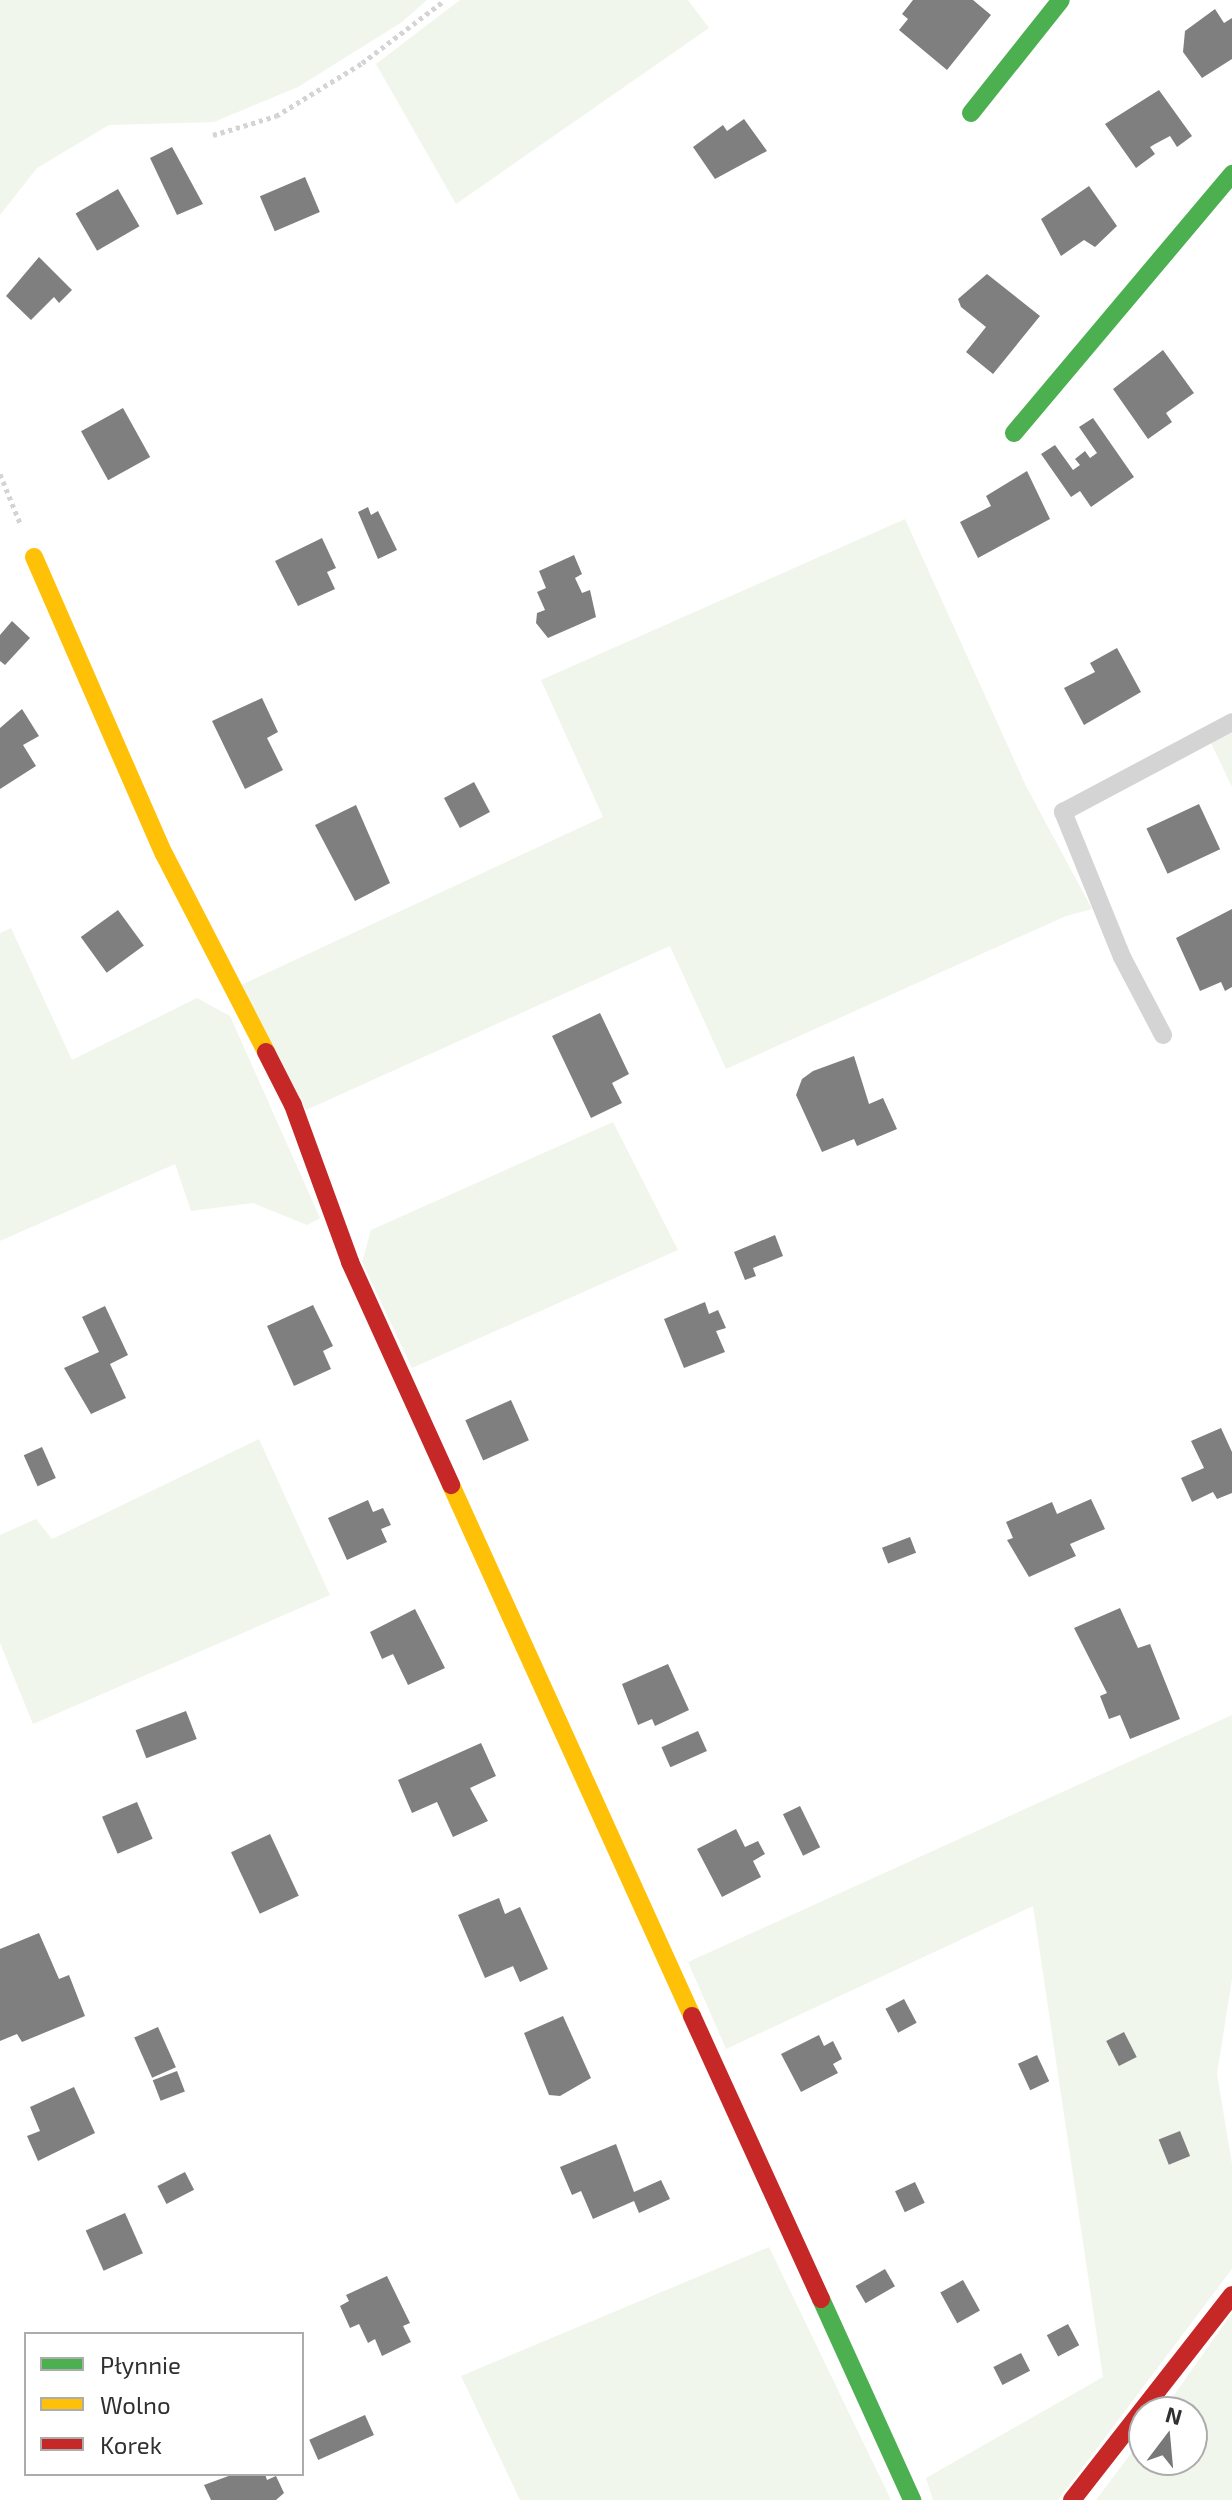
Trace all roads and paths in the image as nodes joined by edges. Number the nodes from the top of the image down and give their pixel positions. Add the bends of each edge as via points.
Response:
1 (445, 0) edge
2 (1061, 0) edge
3 (971, 113) dead end
4 (213, 135) dead end
5 (1232, 174) edge
6 (1014, 433) dead end
7 (0, 474) edge
8 (34, 557) joint
9 (1232, 722) edge
10 (1163, 1035) dead end
11 (1232, 2295) edge
12 (912, 2500) edge
13 (1072, 2500) edge

1 - 4 path via 362,63 276,116
2 - 3 street
5 - 6 street
7 - 8 path
8 - 12 street via 164,854 293,1105 350,1262 523,1654
9 - 10 lane via 1063,812 1122,957
11 - 13 street

